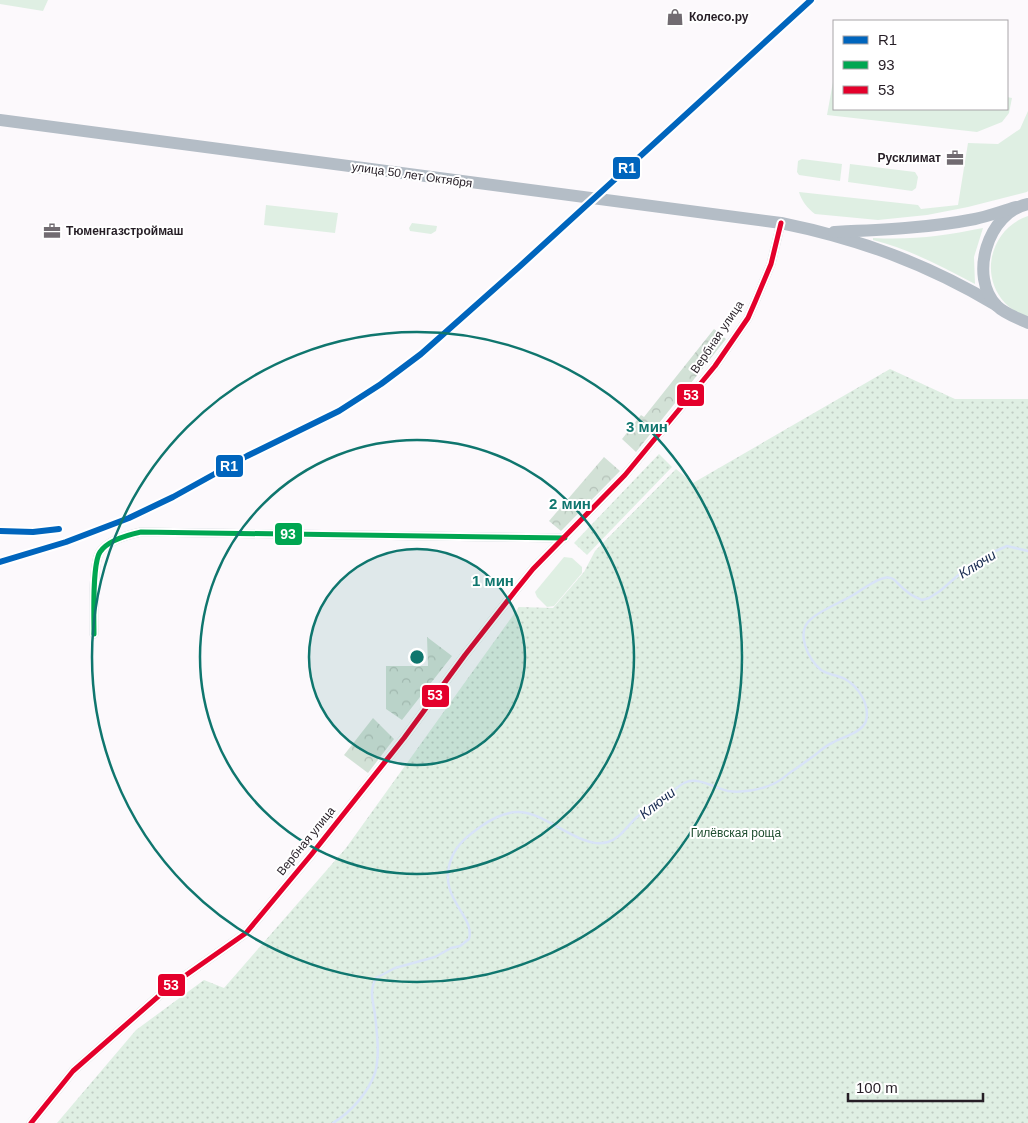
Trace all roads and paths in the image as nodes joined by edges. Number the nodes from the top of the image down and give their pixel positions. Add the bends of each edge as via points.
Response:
1 (0, 120) edge
2 (1025, 205) edge
3 (781, 223) junction
4 (824, 232) junction
5 (996, 305) junction
6 (1028, 323) edge
7 (565, 538) junction
8 (94, 634) dead end
9 (31, 1123) edge

1 - 3 main road, улица 50 лет Октября
2 - 4 main road via 946,224
2 - 5 main road via 997,226 986,245 986,283
3 - 4 main road, улица 50 лет Октября
3 - 7 street, Вербная улица via 771,264 748,318 715,366 637,461
4 - 5 main road via 896,255 966,287
5 - 6 main road
7 - 8 street via 141,532 120,537 99,553 94,575
7 - 9 street, Вербная улица via 516,590 371,780 246,933 169,987 73,1071

